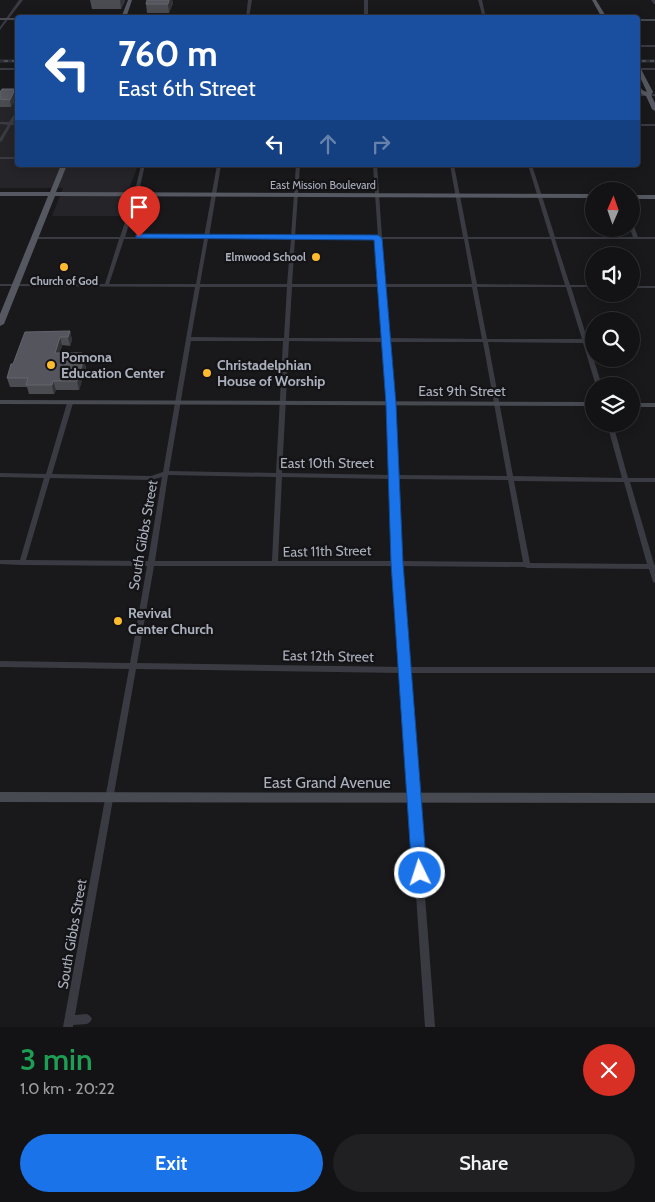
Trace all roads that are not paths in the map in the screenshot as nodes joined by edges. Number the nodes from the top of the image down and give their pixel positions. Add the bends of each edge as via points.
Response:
1 (21, 0) edge
2 (130, 0) edge
3 (250, 0) edge
4 (366, 0) edge
5 (480, 0) edge
6 (594, 0) edge
7 (124, 15) edge
8 (248, 15) edge
9 (366, 15) edge
10 (484, 15) edge
11 (603, 15) edge
12 (0, 19) edge
13 (7, 19) junction
14 (15, 19) edge
15 (640, 20) edge
16 (655, 20) edge
17 (0, 30) edge
18 (640, 46) edge
19 (655, 46) edge
20 (0, 69) edge
21 (15, 69) edge
22 (640, 69) edge
23 (655, 69) edge
24 (640, 91) edge
25 (640, 94) edge
26 (648, 95) junction
27 (655, 95) edge
28 (655, 109) edge
29 (15, 115) edge
30 (0, 123) edge
31 (10, 124) junction
32 (15, 124) edge
33 (640, 125) edge
34 (655, 125) edge
35 (0, 141) edge
36 (0, 158) edge
37 (15, 158) edge
38 (63, 167) edge
39 (143, 167) edge
40 (219, 167) edge
41 (298, 167) edge
42 (375, 167) edge
43 (452, 167) edge
44 (531, 167) edge
45 (0, 194) edge
46 (52, 194) junction
47 (136, 195) junction
48 (213, 195) junction
49 (295, 195) junction
50 (376, 195) junction
51 (459, 196) junction
52 (539, 196) junction
53 (585, 196) edge
54 (640, 196) edge
55 (655, 197) edge
56 (122, 236) junction
57 (34, 238) junction
58 (206, 238) junction
59 (294, 238) junction
60 (378, 238) junction
61 (466, 238) junction
62 (552, 238) junction
63 (585, 238) edge
64 (640, 238) edge
65 (655, 238) edge
66 (106, 284) junction
67 (0, 285) edge
68 (17, 285) junction
69 (198, 285) junction
70 (382, 285) junction
71 (290, 286) junction
72 (475, 286) junction
73 (568, 286) junction
74 (585, 286) edge
75 (640, 286) edge
76 (655, 287) edge
77 (0, 324) edge
78 (190, 339) junction
79 (286, 340) junction
80 (387, 341) junction
81 (484, 341) junction
82 (583, 341) junction
83 (595, 377) edge
84 (0, 402) edge
85 (70, 403) junction
86 (177, 403) junction
87 (284, 403) junction
88 (391, 404) junction
89 (497, 404) junction
90 (585, 404) edge
91 (640, 404) edge
92 (655, 405) edge
93 (612, 432) edge
94 (167, 474) junction
95 (0, 475) edge
96 (48, 476) junction
97 (280, 476) junction
98 (394, 476) junction
99 (511, 480) junction
100 (627, 480) junction
101 (655, 480) edge
102 (0, 562) edge
103 (22, 563) junction
104 (397, 563) junction
105 (151, 564) junction
106 (275, 564) junction
107 (527, 566) junction
108 (653, 567) edge
109 (655, 580) edge
110 (0, 664) edge
111 (132, 664) junction
112 (404, 670) junction
113 (655, 670) edge
114 (0, 796) edge
115 (108, 798) junction
116 (414, 798) junction
117 (655, 798) edge
118 (87, 1019) dead end
119 (69, 1023) edge
120 (430, 1027) edge

1 - 13 street
2 - 7 main road
3 - 8 street
4 - 9 street
5 - 10 street
6 - 11 main road
12 - 13 street
13 - 14 street
13 - 17 street
15 - 16 street
18 - 19 street
20 - 21 street
22 - 23 street
22 - 26 main road via 650,92
24 - 26 main road
25 - 26 street
26 - 27 street
26 - 28 main road
29 - 31 street
30 - 31 street
31 - 32 street
31 - 35 street
33 - 34 street
36 - 37 street
38 - 46 main road
39 - 47 street
40 - 48 street, South Gibbs Street
41 - 49 street
42 - 50 street
43 - 51 street
44 - 52 street
45 - 46 main road, East Mission Boulevard
46 - 47 main road, East Mission Boulevard
46 - 57 main road
47 - 48 main road, East Mission Boulevard
47 - 56 street
48 - 49 main road, East Mission Boulevard
48 - 58 street, South Gibbs Street
49 - 50 main road, East Mission Boulevard
49 - 59 street
50 - 51 main road, East Mission Boulevard
50 - 60 street
51 - 52 main road, East Mission Boulevard
51 - 61 street
52 - 53 main road, East Mission Boulevard
52 - 62 street
54 - 55 main road
56 - 57 street
56 - 58 street
56 - 66 street
57 - 68 main road
58 - 59 street
58 - 69 street, South Gibbs Street
59 - 60 street
59 - 71 street
60 - 61 street
60 - 70 street
61 - 62 street
61 - 72 street
62 - 63 street
62 - 73 street
64 - 65 street
66 - 68 street
66 - 69 street
67 - 68 street
68 - 77 main road
69 - 71 street
69 - 78 street, South Gibbs Street
70 - 71 street
70 - 72 street
70 - 80 street
71 - 79 street
72 - 73 street
72 - 81 street
73 - 74 street
73 - 82 street
75 - 76 street
78 - 79 street
78 - 86 street, South Gibbs Street
79 - 80 street
79 - 87 street
80 - 81 street
80 - 88 street
81 - 82 street
81 - 89 street
82 - 83 street
84 - 85 street, East 9th Street
85 - 86 street, East 9th Street
85 - 96 street
86 - 87 street, East 9th Street
86 - 94 street, South Gibbs Street
87 - 88 street, East 9th Street
87 - 97 street
88 - 89 street, East 9th Street
88 - 98 street
89 - 90 street, East 9th Street
89 - 99 street
91 - 92 street
93 - 100 street
94 - 96 street, East 10th Street via 151,478
94 - 97 street, East 10th Street
94 - 105 street, South Gibbs Street
95 - 96 street, East 10th Street
96 - 103 street
97 - 98 street, East 10th Street
97 - 106 street
98 - 99 street, East 10th Street
98 - 104 street
99 - 100 street, East 10th Street
99 - 107 street
100 - 101 street, East 10th Street
100 - 108 street
102 - 103 street, East 11th Street
103 - 105 street, East 11th Street
104 - 106 street, East 11th Street
104 - 107 street, East 11th Street
104 - 112 street
105 - 106 street, East 11th Street
105 - 111 street, South Gibbs Street
107 - 108 street, East 11th Street
108 - 109 street
110 - 111 street, East 12th Street
111 - 112 street, East 12th Street
111 - 115 street, South Gibbs Street
112 - 113 street, East 12th Street
112 - 116 street
114 - 115 street, East Grand Avenue
115 - 116 street, East Grand Avenue
115 - 119 street, South Gibbs Street
116 - 117 street, East Grand Avenue
116 - 120 street
118 - 119 street

